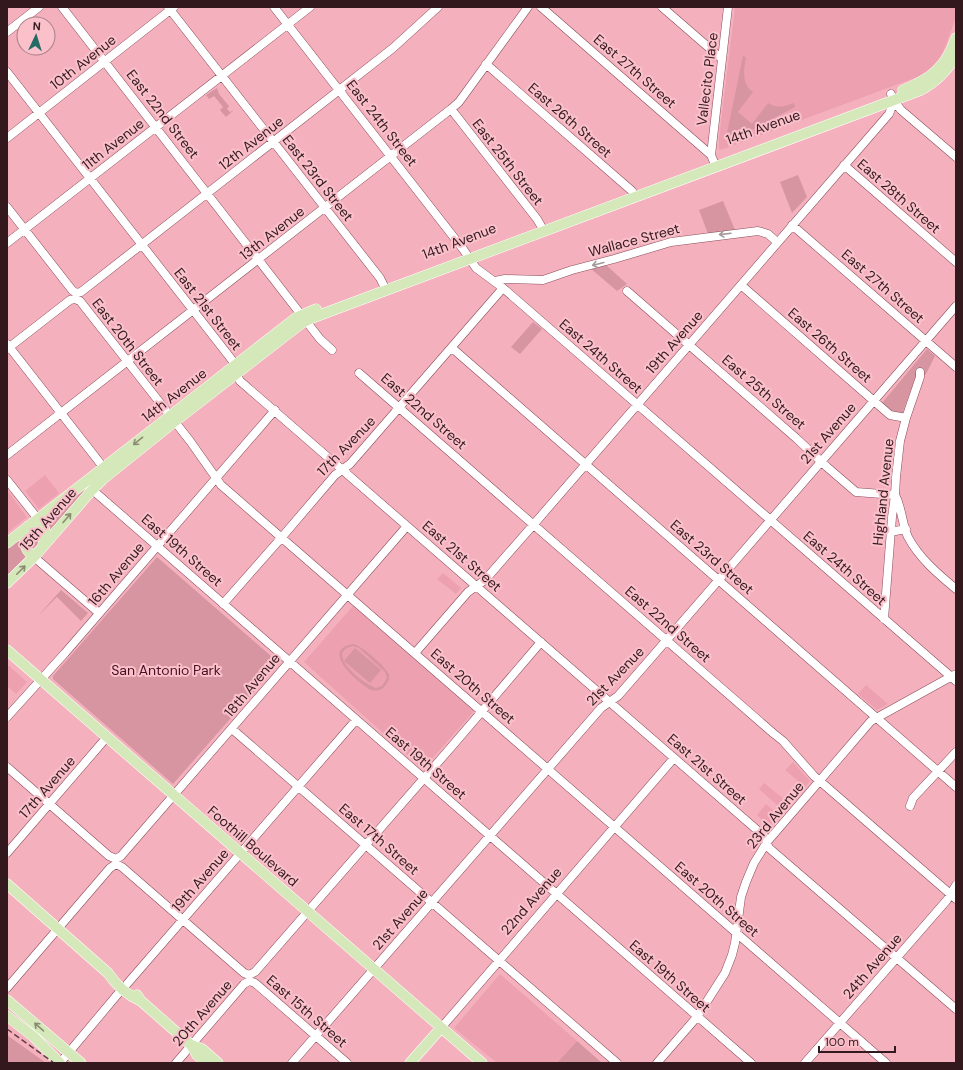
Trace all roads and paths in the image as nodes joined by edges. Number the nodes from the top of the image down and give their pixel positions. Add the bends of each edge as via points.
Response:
1 (39, 7) edge
2 (62, 7) edge
3 (274, 7) edge
4 (310, 7) edge
5 (438, 7) edge
6 (528, 7) edge
7 (541, 7) edge
8 (662, 7) edge
9 (728, 7) edge
10 (171, 8) edge
11 (288, 24) junction
12 (7, 32) edge
13 (956, 38) edge
14 (955, 53) edge
15 (722, 59) junction
16 (105, 62) junction
17 (486, 64) junction
18 (7, 72) edge
19 (222, 76) junction
20 (339, 90) junction
21 (892, 97) junction
22 (451, 109) junction
23 (39, 113) junction
24 (156, 127) junction
25 (7, 138) edge
26 (273, 142) junction
27 (390, 156) junction
28 (956, 157) edge
29 (713, 161) junction
30 (844, 165) junction
31 (90, 179) junction
32 (208, 194) junction
33 (634, 194) junction
34 (325, 207) junction
35 (7, 208) edge
36 (792, 225) junction
37 (543, 228) junction
38 (25, 230) junction
39 (778, 242) junction
40 (7, 243) edge
41 (142, 244) junction
42 (467, 256) junction
43 (259, 259) junction
44 (956, 262) edge
45 (495, 281) junction
46 (741, 285) junction
47 (385, 287) junction
48 (503, 288) junction
49 (627, 291) dead end
50 (75, 296) junction
51 (956, 306) edge
52 (193, 311) junction
53 (304, 317) junction
54 (926, 341) junction
55 (689, 344) junction
56 (8, 347) edge
57 (452, 348) junction
58 (332, 350) dead end
59 (127, 361) junction
60 (956, 367) edge
61 (236, 369) junction
62 (920, 372) dead end
63 (359, 373) dead end
64 (873, 401) junction
65 (637, 404) junction
66 (399, 408) junction
67 (275, 410) junction
68 (61, 413) junction
69 (906, 418) junction
70 (171, 419) junction
71 (7, 456) edge
72 (821, 461) junction
73 (585, 464) junction
74 (343, 469) junction
75 (106, 471) junction
76 (217, 477) junction
77 (7, 480) edge
78 (85, 482) junction
79 (92, 490) junction
80 (895, 495) junction
81 (38, 518) junction
82 (770, 520) junction
83 (534, 524) junction
84 (28, 526) junction
85 (407, 526) junction
86 (906, 529) junction
87 (890, 532) junction
88 (282, 538) junction
89 (7, 543) edge
90 (156, 546) junction
91 (43, 547) junction
92 (34, 557) junction
93 (718, 580) junction
94 (7, 583) edge
95 (477, 586) junction
96 (956, 589) edge
97 (348, 595) junction
98 (223, 604) junction
99 (99, 613) junction
100 (884, 618) junction
101 (667, 640) junction
102 (541, 642) junction
103 (7, 650) edge
104 (415, 653) junction
105 (289, 662) junction
106 (954, 677) edge
107 (40, 679) junction
108 (610, 702) junction
109 (482, 712) junction
110 (7, 717) edge
111 (877, 718) junction
112 (356, 720) junction
113 (232, 729) junction
114 (107, 737) junction
115 (956, 752) edge
116 (674, 758) junction
117 (7, 767) edge
118 (548, 770) junction
119 (938, 771) junction
120 (424, 778) junction
121 (819, 780) junction
122 (299, 786) junction
123 (956, 787) edge
124 (174, 795) junction
125 (49, 804) junction
126 (910, 806) dead end
127 (614, 828) junction
128 (490, 836) junction
129 (767, 842) junction
130 (365, 845) junction
131 (240, 853) junction
132 (7, 854) edge
133 (116, 862) junction
134 (7, 884) edge
135 (956, 885) edge
136 (556, 894) junction
137 (953, 897) edge
138 (432, 902) junction
139 (307, 911) junction
140 (183, 920) junction
141 (58, 929) junction
142 (737, 933) junction
143 (896, 958) junction
144 (498, 960) junction
145 (374, 969) junction
146 (249, 978) junction
147 (125, 987) junction
148 (7, 988) edge
149 (7, 1000) edge
150 (956, 1009) edge
151 (7, 1016) edge
152 (697, 1016) junction
153 (839, 1023) junction
154 (441, 1028) junction
155 (316, 1036) junction
156 (191, 1045) junction
157 (68, 1053) junction
158 (60, 1063) edge
159 (80, 1063) edge
160 (176, 1063) edge
161 (206, 1063) edge
162 (218, 1063) edge
163 (292, 1063) edge
164 (347, 1063) edge
165 (410, 1063) edge
166 (482, 1063) edge
167 (618, 1063) edge
168 (657, 1063) edge
169 (751, 1063) edge
170 (805, 1063) edge
171 (886, 1063) edge

1 - 12 street
2 - 16 street, East 22nd Street
3 - 11 street, East 24th Street
4 - 11 street, 11th Avenue
5 - 20 street, 12th Avenue via 399,44
6 - 17 street, 13th Avenue
7 - 29 street, East 27th Street
8 - 15 street
9 - 15 street, Vallecito Place
10 - 16 street, 10th Avenue
10 - 19 street, East 23rd Street
11 - 19 street, 11th Avenue
11 - 20 street, East 24th Street
13 - 14 main road, 14th Avenue
14 - 21 main road, 14th Avenue via 934,74
15 - 29 street, Vallecito Place
16 - 23 street, 10th Avenue
16 - 24 street, East 22nd Street
17 - 22 street, 13th Avenue via 459,102
17 - 33 street, East 26th Street
18 - 23 street, East 21st Street
19 - 24 street, 11th Avenue
19 - 26 street, East 23rd Street
20 - 26 street, 12th Avenue
20 - 27 street, East 24th Street
21 - 28 street via 901,110
21 - 29 main road, 14th Avenue
21 - 30 street, 19th Avenue via 889,114
22 - 27 street, 13th Avenue
22 - 37 street, East 25th Street
23 - 25 street, 10th Avenue
23 - 31 street, East 21st Street
24 - 31 street, 11th Avenue
24 - 32 street, East 22nd Street
26 - 32 street, 12th Avenue
26 - 34 street, East 23rd Street
27 - 34 street, 13th Avenue
27 - 42 street, East 24th Street
29 - 33 main road, 14th Avenue
30 - 36 street, 19th Avenue
30 - 44 street, East 28th Street
31 - 38 street, 11th Avenue
31 - 41 street, East 21st Street
32 - 41 street, 12th Avenue
32 - 43 street, East 22nd Street
33 - 37 main road, 14th Avenue
34 - 43 street, 13th Avenue
34 - 47 street, East 23rd Street
35 - 38 street, East 20th Street
36 - 39 street, 19th Avenue
36 - 54 street, East 27th Street
37 - 42 main road, 14th Avenue
38 - 40 street, 11th Avenue
38 - 50 street, East 20th Street
39 -> 45 street, Wallace Street via 763,232 748,231 671,242 543,280
39 - 46 street, 19th Avenue
41 - 50 street, 12th Avenue
41 - 52 street, East 21st Street
42 - 45 street, East 24th Street via 476,268
42 - 47 main road, 14th Avenue
43 - 52 street, 13th Avenue
43 - 53 street, East 22nd Street
45 - 48 street, East 24th Street
46 - 55 street, 19th Avenue
46 - 64 street, East 26th Street
47 - 53 main road, 14th Avenue
48 - 57 street, 17th Avenue
48 - 65 street, East 24th Street
49 - 55 street, East 25th Street
50 - 56 street, 12th Avenue
50 - 59 street, East 20th Street
51 - 54 street, 21st Avenue
52 - 59 street, 13th Avenue
52 - 61 street, East 21st Street
53 - 58 street, East 22nd Street via 320,339
53 - 61 main road, 14th Avenue via 297,317
54 - 60 street, East 27th Street
54 - 64 street, 21st Avenue
55 - 65 street, 19th Avenue
55 - 72 street, East 25th Street
56 - 68 street
57 - 66 street, 17th Avenue
57 - 73 street, East 23rd Street
59 - 68 street, 13th Avenue
59 - 70 street, East 20th Street
61 - 67 street, East 21st Street via 240,381
61 - 70 main road, 14th Avenue
62 - 69 street, Highland Avenue
63 - 66 street, East 22nd Street
64 - 69 street, East 26th Street via 890,415
64 - 72 street, 21st Avenue
65 - 73 street, 19th Avenue
65 - 82 street, East 24th Street
66 - 74 street, 17th Avenue
66 - 83 street, East 22nd Street
67 - 74 street, East 21st Street
67 - 76 street, 16th Avenue
68 - 71 street, 13th Avenue
68 - 75 street
69 - 80 street, Highland Avenue via 898,456
70 - 75 main road, 14th Avenue
70 - 76 street, East 20th Street
72 - 80 street, East 25th Street via 856,492
72 - 82 street, 21st Avenue
73 - 83 street, 19th Avenue
73 - 93 street, East 23rd Street
74 - 85 street, East 21st Street
74 - 88 street, 17th Avenue via 335,475
75 - 78 main road, 14th Avenue
75 - 79 main road, 14th Avenue
76 - 88 street, East 20th Street via 221,485
76 - 90 street, 16th Avenue
77 - 81 street
78 - 79 street, East 19th Street
78 - 81 main road, 14th Avenue
79 - 90 street, East 19th Street
91 -> 79 main road, 15th Avenue
80 - 86 street
80 - 87 street, Highland Avenue
81 - 84 main road, 14th Avenue
81 - 91 main road via 45,527
82 - 93 street, 21st Avenue
82 - 100 street, East 24th Street
83 - 95 street, 19th Avenue
83 - 101 street, East 22nd Street
84 - 89 main road, 14th Avenue
84 - 92 main road via 24,542
85 - 95 street, East 21st Street
85 - 97 street, 18th Avenue
86 - 87 street
86 - 96 street via 923,559
87 - 100 street, Highland Avenue
88 - 97 street, East 20th Street
88 - 98 street, 17th Avenue
90 - 98 street, East 19th Street
90 - 99 street, 16th Avenue
91 - 92 main road, 15th Avenue
94 -> 92 main road, 15th Avenue
92 - 99 street
93 - 101 street, 21st Avenue
93 - 111 street, East 23rd Street
95 - 102 street, East 21st Street
95 - 104 street, 19th Avenue via 468,592
97 - 104 street, East 20th Street
97 - 105 street, 18th Avenue
98 - 105 street, East 19th Street
99 - 107 street, 16th Avenue
100 - 106 street, East 24th Street
101 - 108 street, 21st Avenue
101 - 121 street, East 22nd Street via 783,741
102 - 108 street, East 21st Street
102 - 109 street, 20th Avenue
103 - 107 main road, Foothill Boulevard
104 - 109 street, East 20th Street
105 - 112 street, East 19th Street
105 - 113 street, 18th Avenue
106 - 111 street, 23rd Avenue
107 - 110 street, 16th Avenue
107 - 114 main road, Foothill Boulevard
108 - 116 street, East 21st Street
108 - 118 street, 21st Avenue via 601,708
109 - 118 street, East 20th Street
109 - 120 street, 20th Avenue
111 - 119 street, East 23rd Street
111 - 121 street, 23rd Avenue via 869,723
112 - 120 street, East 19th Street
112 - 122 street, 19th Avenue
113 - 122 street, East 17th Street
113 - 124 street, 18th Avenue
114 - 124 main road, Foothill Boulevard
114 - 125 street, 17th Avenue
115 - 119 street
116 - 127 street, 22nd Avenue
116 - 129 street, East 21st Street via 764,836
117 - 125 street, East 15th Street
118 - 127 street, East 20th Street
118 - 128 street, 21st Avenue
119 - 123 street, East 23rd Street
119 - 126 street via 913,798
120 - 128 street, East 19th Street
120 - 130 street, 20th Avenue
121 - 129 street, 23rd Avenue
121 - 137 street, East 22nd Street
122 - 130 street, East 17th Street
122 - 131 street, 19th Avenue
124 - 131 main road, Foothill Boulevard
124 - 133 street, 18th Avenue
125 - 132 street, 17th Avenue
125 - 133 street, East 15th Street
127 - 136 street, 22nd Avenue
127 - 142 street, East 20th Street
128 - 136 street, East 19th Street
128 - 138 street, 21st Avenue
129 - 142 street, 23rd Avenue via 754,863 741,897
129 - 143 street, East 21st Street via 769,848
130 - 138 street, East 17th Street
130 - 139 street, 20th Avenue
131 - 139 main road, Foothill Boulevard
131 - 140 street, 19th Avenue
133 - 140 street, East 15th Street
133 - 141 street, 18th Avenue
134 - 141 main road
135 - 137 street, 24th Avenue
136 - 144 street, 22nd Avenue
136 - 152 street, East 19th Street
137 - 143 street, 24th Avenue via 947,900
138 - 144 street, East 17th Street
138 - 145 street, 21st Avenue
139 - 145 main road, Foothill Boulevard
139 - 146 street, 20th Avenue
140 - 146 street, East 15th Street
140 - 147 street, 19th Avenue
141 - 147 main road via 108,973 114,982
141 - 148 street, 18th Avenue
142 - 152 street, 23rd Avenue via 725,973
142 - 153 street, East 20th Street
143 - 150 street, East 21st Street
143 - 153 street, 24th Avenue
144 - 154 street, 22nd Avenue
144 - 167 street, East 17th Street
145 - 154 main road, Foothill Boulevard
145 - 155 street, 21st Avenue
146 - 155 street, East 15th Street
146 - 156 street, 20th Avenue
147 - 156 main road via 136,992 140,1001
147 - 157 street, 19th Avenue
157 -> 149 main road
151 - 158 main road
152 - 168 street, 23rd Avenue
152 - 169 street, East 19th Street
153 - 170 street, 24th Avenue
153 - 171 street, East 20th Street
154 - 165 main road, 22nd Avenue
154 - 166 main road, Foothill Boulevard
155 - 163 street, 21st Avenue
155 - 164 street, East 15th Street
156 - 160 street, 20th Avenue
156 - 161 main road
156 - 162 main road via 202,1049
157 - 158 street, 19th Avenue
157 - 159 main road

